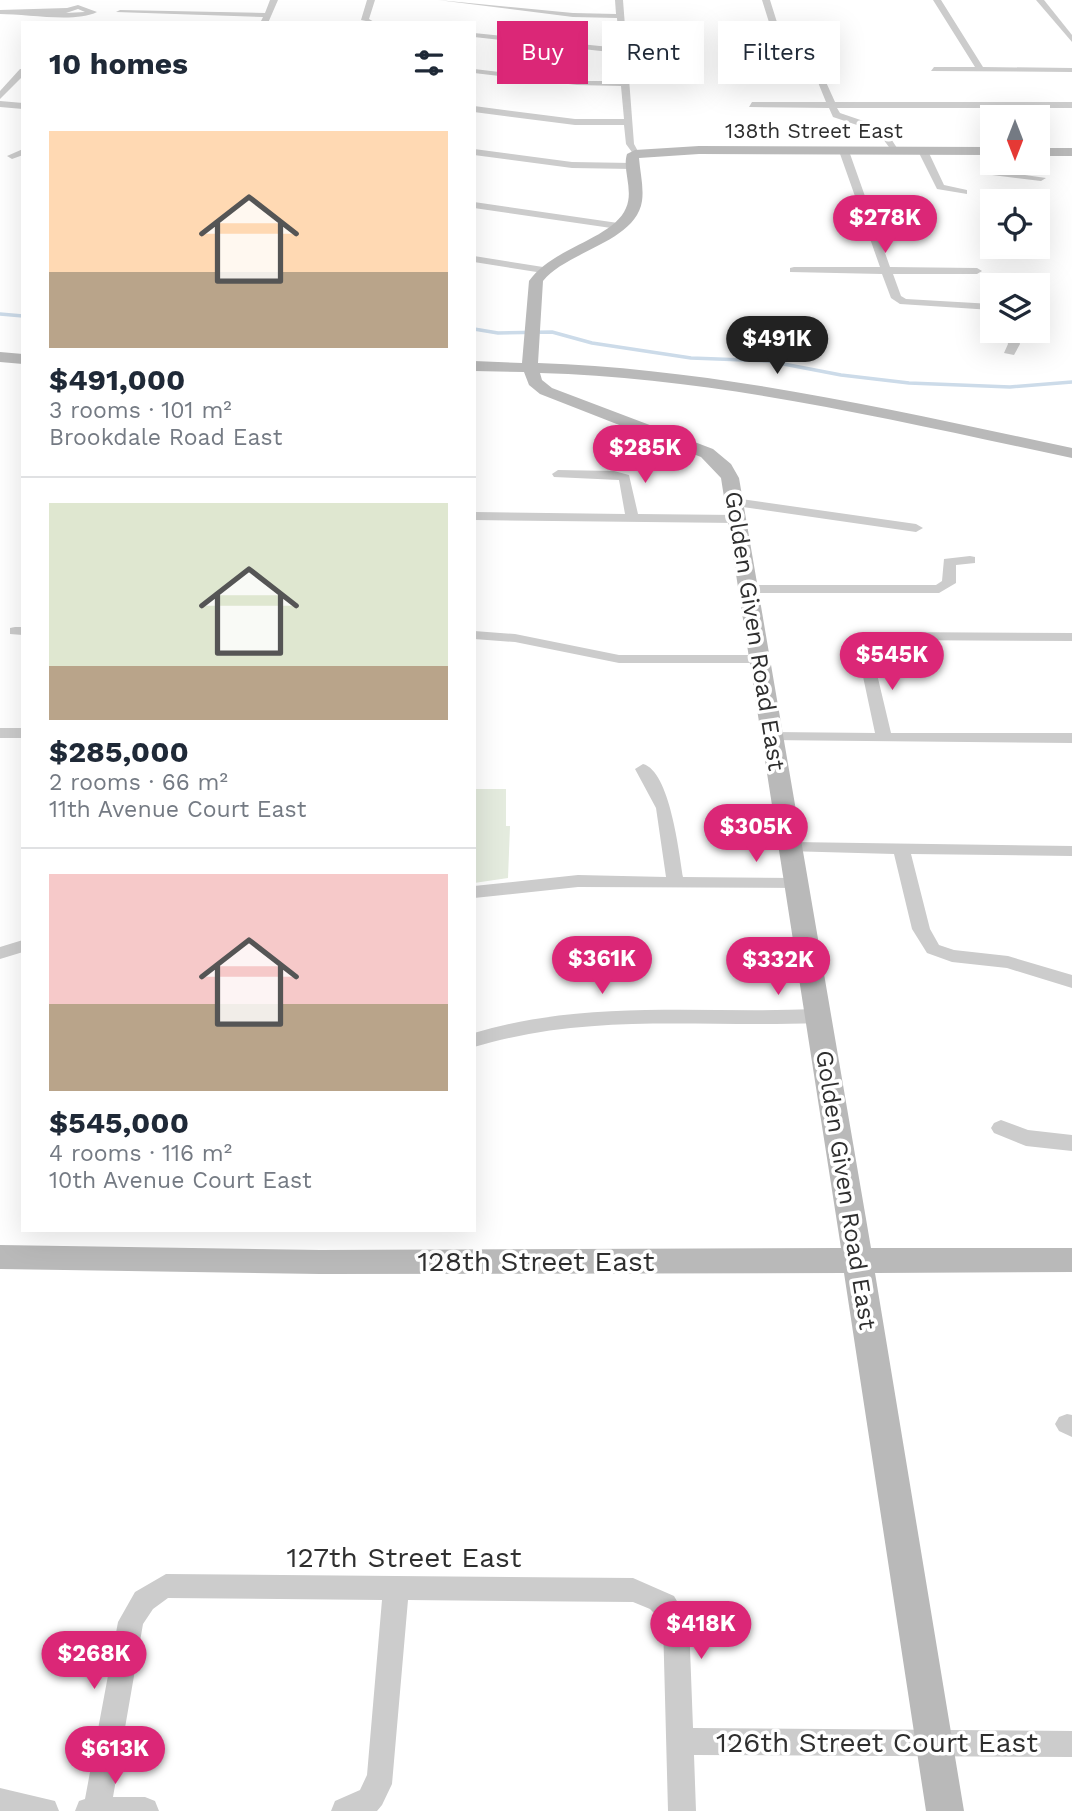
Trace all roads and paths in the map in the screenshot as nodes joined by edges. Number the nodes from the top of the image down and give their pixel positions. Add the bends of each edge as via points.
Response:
1 (83, 0) edge
2 (274, 0) edge
3 (371, 0) edge
4 (442, 0) edge
5 (619, 0) edge
6 (765, 0) edge
7 (937, 0) edge
8 (1040, 0) edge
9 (75, 7) junction
10 (91, 8) edge
11 (0, 12) edge
12 (120, 12) junction
13 (620, 16) junction
14 (65, 17) edge
15 (266, 19) edge
16 (367, 21) edge
17 (620, 21) edge
18 (772, 21) edge
19 (476, 35) edge
20 (1072, 40) edge
21 (602, 49) edge
22 (934, 69) dead end
23 (980, 69) junction
24 (1072, 70) edge
25 (476, 71) edge
26 (21, 74) edge
27 (602, 84) edge
28 (625, 84) edge
29 (823, 84) edge
30 (0, 96) edge
31 (0, 104) edge
32 (829, 104) junction
33 (752, 105) dead end
34 (1072, 105) edge
35 (21, 106) edge
36 (476, 109) edge
37 (628, 122) junction
38 (844, 151) junction
39 (894, 151) junction
40 (923, 151) junction
41 (980, 151) edge
42 (476, 152) edge
43 (1050, 152) edge
44 (1072, 152) edge
45 (21, 153) edge
46 (12, 156) dead end
47 (634, 160) junction
48 (999, 175) edge
49 (1041, 178) dead end
50 (964, 192) dead end
51 (476, 205) edge
52 (618, 226) junction
53 (476, 259) edge
54 (543, 270) junction
55 (794, 270) dead end
56 (884, 270) junction
57 (977, 271) dead end
58 (980, 305) edge
59 (1014, 343) edge
60 (1010, 353) dead end
61 (0, 357) edge
62 (21, 359) edge
63 (476, 366) edge
64 (530, 366) junction
65 (1072, 453) edge
66 (558, 474) dead end
67 (735, 510) junction
68 (476, 516) edge
69 (632, 517) junction
70 (916, 528) dead end
71 (970, 560) dead end
72 (748, 589) junction
73 (476, 635) edge
74 (1072, 637) edge
75 (760, 659) junction
76 (0, 733) edge
77 (21, 733) edge
78 (884, 736) junction
79 (772, 737) junction
80 (1072, 738) edge
81 (643, 769) dead end
82 (792, 848) junction
83 (902, 850) junction
84 (1072, 851) edge
85 (675, 882) junction
86 (798, 884) junction
87 (476, 892) edge
88 (21, 947) edge
89 (0, 953) edge
90 (1072, 982) edge
91 (818, 1016) junction
92 (476, 1039) edge
93 (1001, 1128) dead end
94 (1072, 1143) edge
95 (0, 1256) edge
96 (857, 1260) junction
97 (1072, 1260) edge
98 (397, 1588) junction
99 (682, 1741) junction
100 (934, 1743) junction
101 (1072, 1744) edge
102 (0, 1802) edge
103 (357, 1807) edge
104 (97, 1810) edge
105 (45, 1811) edge
106 (86, 1811) edge
107 (145, 1811) edge
108 (682, 1811) edge
109 (945, 1811) edge

1 - 9 street
2 - 15 street
3 - 16 street
4 - 13 street
5 - 13 street
6 - 18 street
7 - 23 street
8 - 20 street
9 - 10 street
9 - 14 street
10 - 12 street
10 - 12 street
10 - 14 street
11 - 14 street
12 - 15 street
13 - 17 street
19 - 21 street
22 - 23 street
23 - 24 street
25 - 27 street
26 - 30 street
28 - 37 street
29 - 32 street
31 - 35 street
32 - 33 street
32 - 34 street via 977,109
32 - 39 street via 840,118 881,130
36 - 37 street via 575,122
37 - 47 street
38 - 39 street, 138th Street East
38 - 47 street, 138th Street East via 699,150
38 - 56 street
39 - 40 street, 138th Street East
40 - 41 street, 138th Street East
40 - 50 street via 940,187
42 - 47 street, 138th Street East via 582,166
43 - 44 street
45 - 46 street
47 - 52 street via 633,208
48 - 49 street
51 - 52 street
52 - 54 street
53 - 54 street
54 - 64 street via 534,286
55 - 56 street
56 - 57 street
56 - 58 street via 899,301
59 - 60 street
61 - 62 street
63 - 64 street
64 - 65 street via 611,370 727,385
64 - 67 street, Golden Given Road East via 535,382 552,394 707,453 728,473
66 - 69 street via 625,478
67 - 69 street
67 - 70 street
67 - 72 street, Golden Given Road East
68 - 69 street
71 - 72 street via 948,562 949,583 939,589
72 - 75 street, Golden Given Road East
73 - 75 street via 619,659
74 - 78 street via 874,637 865,643 864,653
75 - 79 street, Golden Given Road East
76 - 77 street
78 - 79 street
78 - 80 street
79 - 82 street, Golden Given Road East
81 - 85 street via 664,808
82 - 83 street
82 - 86 street, Golden Given Road East
83 - 84 street
83 - 90 street via 921,929 933,949 952,956 1008,962
85 - 86 street
85 - 87 street via 578,881
86 - 91 street, Golden Given Road East
88 - 89 street
91 - 92 street via 570,1017 504,1029
91 - 96 street, Golden Given Road East
93 - 94 street via 1026,1138
95 - 96 street, 128th Street East via 320,1262
96 - 97 street, 128th Street East
96 - 100 street, Golden Given Road East
98 - 99 street, 127th Street East via 633,1590 664,1604 676,1622
98 - 103 street via 381,1775 376,1793
98 - 104 street, 127th Street East via 166,1586 144,1600 131,1622
99 - 100 street, 126th Street Court East
99 - 108 street
100 - 101 street, 126th Street Court East
100 - 109 street, Golden Given Road East
102 - 105 street
104 - 106 street
104 - 107 street

